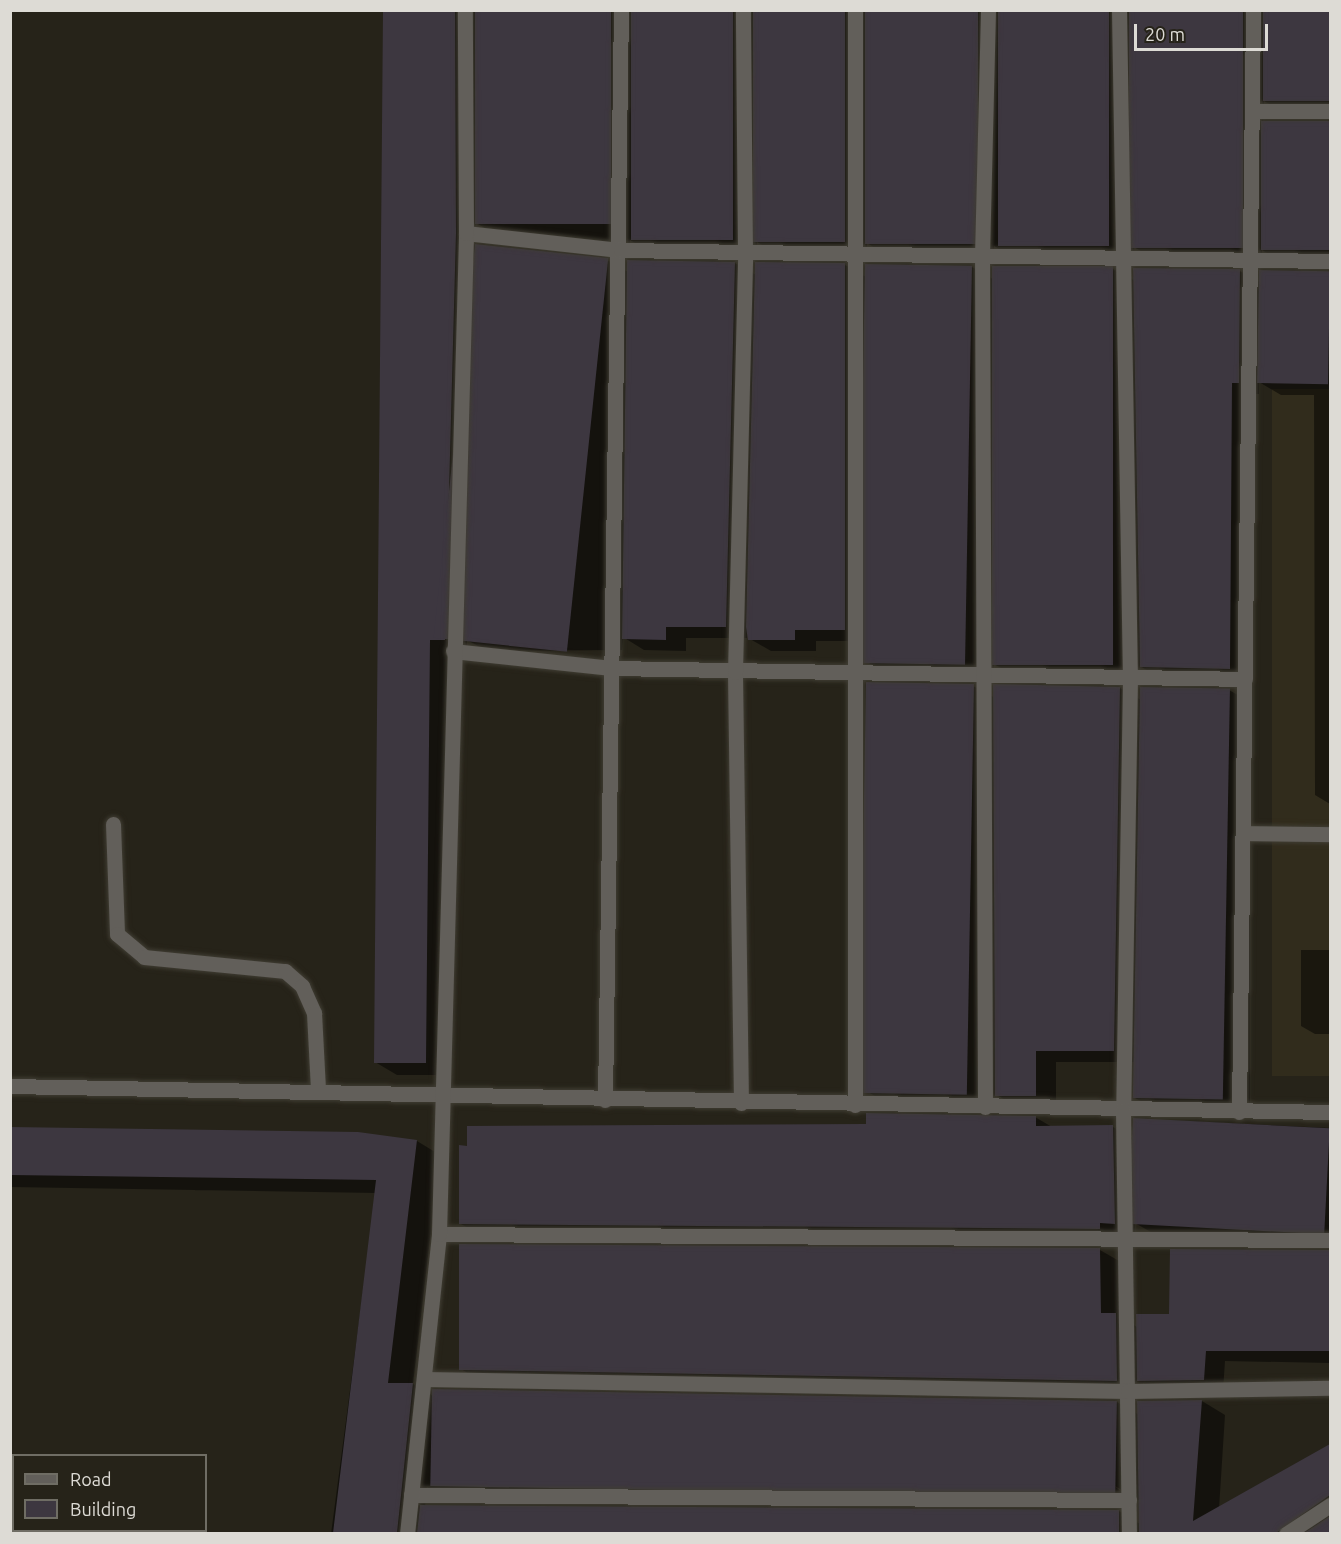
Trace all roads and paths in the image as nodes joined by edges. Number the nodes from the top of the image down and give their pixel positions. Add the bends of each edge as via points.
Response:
1 (465, 10) edge
2 (621, 10) edge
3 (743, 10) edge
4 (855, 10) edge
5 (987, 10) edge
6 (1119, 10) edge
7 (1253, 10) edge
8 (1252, 111) junction
9 (1330, 111) edge
10 (466, 233) junction
11 (621, 250) junction
12 (745, 252) junction
13 (855, 254) junction
14 (982, 256) junction
15 (1124, 260) junction
16 (1250, 261) junction
17 (1330, 261) edge
18 (453, 651) junction
19 (611, 668) junction
20 (735, 672) junction
21 (858, 676) junction
22 (984, 677) junction
23 (1130, 678) junction
24 (1245, 679) junction
25 (113, 824) dead end
26 (1243, 833) junction
27 (1330, 834) edge
28 (10, 1086) edge
29 (318, 1090) junction
30 (442, 1091) junction
31 (605, 1100) junction
32 (741, 1102) junction
33 (855, 1105) junction
34 (985, 1107) junction
35 (1123, 1110) junction
36 (1239, 1112) junction
37 (1330, 1112) edge
38 (439, 1234) junction
39 (1126, 1237) junction
40 (1330, 1240) edge
41 (424, 1379) junction
42 (1330, 1388) edge
43 (1128, 1391) junction
44 (411, 1496) junction
45 (1129, 1500) junction
46 (1330, 1505) edge
47 (407, 1533) edge
48 (1129, 1533) edge
49 (1286, 1533) edge

1 - 10 street
2 - 11 street
3 - 12 street
4 - 13 street
5 - 14 street
6 - 15 street
7 - 8 street
8 - 9 street
8 - 16 street
10 - 11 street
10 - 18 street
11 - 12 street
11 - 19 street
12 - 13 street
12 - 20 street
13 - 14 street
13 - 21 street
14 - 15 street
14 - 22 street
15 - 16 street
15 - 23 street
16 - 17 street
16 - 24 street
18 - 19 street
18 - 30 street
19 - 20 street
19 - 31 street
20 - 21 street
20 - 32 street
21 - 22 street
21 - 33 street
22 - 23 street
22 - 34 street
23 - 24 street
23 - 35 street
24 - 26 street
25 - 29 street via 117,934 144,957 285,971 302,986 315,1013
26 - 27 street
26 - 36 street
28 - 29 street
29 - 30 street
30 - 31 street
30 - 38 street
31 - 32 street
32 - 33 street
33 - 34 street
34 - 35 street
35 - 36 street
35 - 39 street
36 - 37 street
38 - 39 street
38 - 41 street
39 - 40 street
39 - 43 street
41 - 43 street
41 - 44 street
42 - 43 street
43 - 45 street
44 - 45 street
44 - 47 street
45 - 48 street
46 - 49 street

